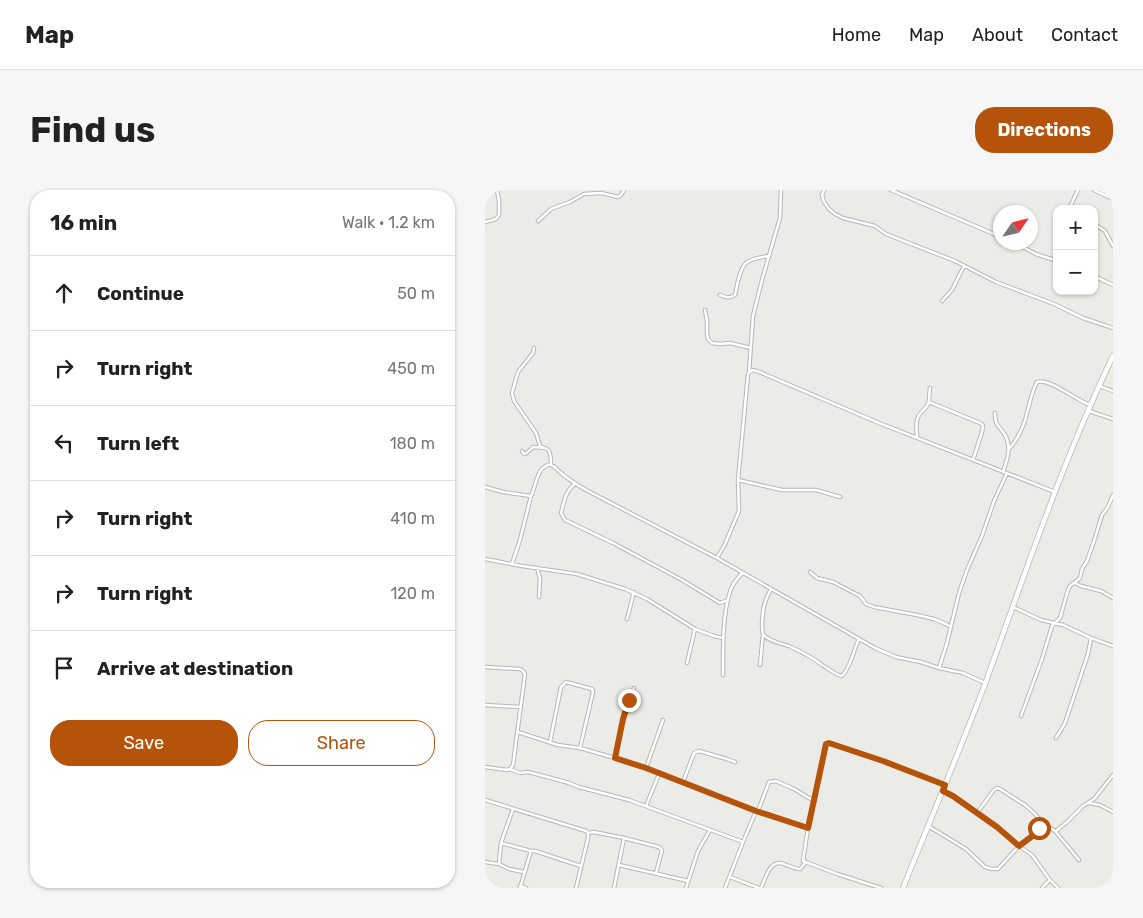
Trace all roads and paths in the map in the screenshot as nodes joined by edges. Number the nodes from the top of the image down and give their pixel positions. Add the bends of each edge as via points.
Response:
1 (497, 190) edge
2 (781, 190) edge
3 (824, 190) edge
4 (891, 190) edge
5 (1078, 190) edge
6 (1094, 190) edge
7 (625, 191) edge
8 (898, 191) edge
9 (1113, 199) edge
10 (1071, 205) edge
11 (538, 221) dead end
12 (485, 222) edge
13 (1098, 227) edge
14 (993, 233) edge
15 (1113, 246) edge
16 (1028, 250) edge
17 (769, 256) junction
18 (1053, 259) edge
19 (964, 266) junction
20 (1098, 278) edge
21 (1113, 285) edge
22 (720, 295) dead end
23 (942, 301) dead end
24 (705, 310) dead end
25 (1113, 328) edge
26 (534, 348) dead end
27 (751, 348) junction
28 (1113, 356) edge
29 (749, 373) junction
30 (1099, 386) junction
31 (930, 388) dead end
32 (1113, 391) edge
33 (929, 402) junction
34 (1090, 405) junction
35 (1087, 410) junction
36 (995, 413) dead end
37 (1113, 419) edge
38 (917, 437) junction
39 (544, 448) junction
40 (1009, 449) junction
41 (522, 451) dead end
42 (973, 460) junction
43 (551, 465) junction
44 (1005, 473) junction
45 (738, 480) junction
46 (575, 484) junction
47 (485, 487) edge
48 (1055, 492) junction
49 (1113, 495) edge
50 (531, 496) junction
51 (840, 497) dead end
52 (717, 558) junction
53 (485, 559) edge
54 (512, 564) junction
55 (537, 568) junction
56 (810, 572) dead end
57 (742, 573) junction
58 (1075, 583) junction
59 (771, 589) junction
60 (634, 592) junction
61 (539, 597) dead end
62 (1113, 597) edge
63 (728, 600) junction
64 (1012, 606) junction
65 (627, 619) dead end
66 (1055, 623) junction
67 (951, 627) junction
68 (695, 629) junction
69 (763, 634) junction
70 (723, 638) junction
71 (1091, 638) junction
72 (859, 639) junction
73 (1113, 646) edge
74 (687, 663) dead end
75 (760, 665) dead end
76 (485, 668) edge
77 (939, 668) junction
78 (723, 675) dead end
79 (985, 682) junction
80 (634, 688) dead end
81 (485, 705) edge
82 (521, 706) junction
83 (1021, 716) dead end
84 (663, 720) dead end
85 (518, 732) junction
86 (1056, 738) dead end
87 (549, 742) junction
88 (580, 748) junction
89 (615, 758) junction
90 (735, 762) dead end
91 (485, 766) edge
92 (646, 768) junction
93 (510, 769) junction
94 (659, 774) junction
95 (1113, 775) edge
96 (683, 782) junction
97 (945, 785) junction
98 (943, 791) junction
99 (485, 800) edge
100 (814, 801) junction
101 (646, 806) junction
102 (1083, 806) junction
103 (513, 808) junction
104 (757, 811) junction
105 (1113, 812) edge
106 (977, 813) junction
107 (1044, 824) junction
108 (928, 826) junction
109 (808, 828) junction
110 (710, 830) junction
111 (1055, 832) junction
112 (588, 833) junction
113 (624, 838) junction
114 (743, 842) junction
115 (501, 843) junction
116 (1019, 846) junction
117 (531, 851) junction
118 (1079, 860) dead end
119 (485, 862) edge
120 (806, 862) junction
121 (499, 864) junction
122 (619, 865) junction
123 (581, 866) junction
124 (524, 872) junction
125 (656, 873) junction
126 (730, 877) junction
127 (1050, 880) junction
128 (688, 881) junction
129 (520, 887) edge
130 (526, 888) edge
131 (576, 888) edge
132 (614, 888) edge
133 (686, 888) edge
134 (725, 888) edge
135 (760, 888) edge
136 (881, 888) edge
137 (903, 888) edge
138 (1042, 888) edge
139 (1058, 888) edge

1 - 12 street via 499,215
2 - 17 street via 780,218
3 - 19 street via 824,202 835,214 875,226 886,234
4 - 8 street
5 - 10 street
6 - 9 street
7 - 11 street via 618,197 584,194 551,209
8 - 14 street
13 - 15 street
16 - 18 street
17 - 22 street via 744,265 733,297
17 - 27 street via 753,316
19 - 23 street via 952,290
19 - 25 street
20 - 21 street
24 - 27 street via 708,339 712,343
26 - 39 street via 518,372 512,396
27 - 29 street
28 - 30 main road
29 - 38 street via 757,371
29 - 45 street
30 - 32 street
30 - 34 main road
31 - 33 street
33 - 38 street via 918,416
33 - 42 street via 983,425
34 - 35 main road
34 - 40 street via 1053,385 1041,380 1037,382 1026,418
35 - 37 street
35 - 48 main road
36 - 40 street via 995,422 1005,434
38 - 42 street
39 - 41 street via 533,447 524,454
39 - 43 street via 551,452
40 - 44 street
42 - 44 street
43 - 46 street
43 - 50 street via 541,470
44 - 48 street
44 - 67 street via 967,570
45 - 51 street via 782,490 816,490
45 - 52 street via 739,511
46 - 52 street
46 - 63 street via 565,499 561,514 565,520 720,602
47 - 50 street
48 - 64 main road
49 - 58 street via 1101,515 1092,548
50 - 54 street
52 - 57 street
53 - 54 street
54 - 55 street
55 - 60 street via 577,574
55 - 61 street
56 - 67 street via 860,596 874,607 934,619
57 - 59 street
57 - 63 street via 731,588
58 - 62 street
58 - 66 street via 1070,586 1060,618
59 - 69 street via 763,607
59 - 72 street
60 - 65 street
60 - 68 street
63 - 70 street
64 - 66 street
64 - 79 main road
66 - 71 street
66 - 83 street
67 - 77 street
68 - 70 street
68 - 74 street
69 - 72 street via 842,676
69 - 75 street
70 - 78 street
71 - 73 street
71 - 86 street via 1065,723
72 - 77 street via 896,657
76 - 82 street via 523,671
77 - 79 street
79 - 97 main road
80 - 89 street
81 - 82 street
82 - 85 street
84 - 92 street
85 - 87 street
85 - 93 street
87 - 88 street
87 - 88 street via 561,686 566,682 593,692
88 - 89 street
89 - 92 street
90 - 96 street via 696,752
91 - 93 street
92 - 94 street
93 - 101 street
94 - 96 street
94 - 101 street
95 - 102 street via 1094,799
96 - 104 street
97 - 98 main road
97 - 100 street via 829,743 826,744
98 - 106 street
98 - 108 main road
99 - 103 street
100 - 104 street via 773,780 769,782
100 - 109 street
101 - 110 street
102 - 105 street via 1101,804
102 - 111 street
103 - 112 street
103 - 115 street
104 - 109 street
104 - 114 street
106 - 107 street via 997,788 1025,805
106 - 116 street
107 - 111 street
107 - 116 street
108 - 116 street via 966,849 991,870 998,869
108 - 137 main road
109 - 120 street via 803,858
110 - 114 street
110 - 128 street via 698,851
111 - 118 street
112 - 113 street
112 - 123 street
113 - 122 street
113 - 125 street via 662,850
114 - 126 street
115 - 117 street
115 - 121 street
116 - 127 street via 1032,855
117 - 123 street
117 - 124 street
119 - 121 street
120 - 135 street via 800,869 775,864
120 - 136 street
121 - 124 street
122 - 125 street
122 - 132 street
123 - 131 street
124 - 129 street
125 - 128 street
126 - 134 street
126 - 135 street
127 - 138 street
127 - 139 street
128 - 133 street
129 - 130 street

